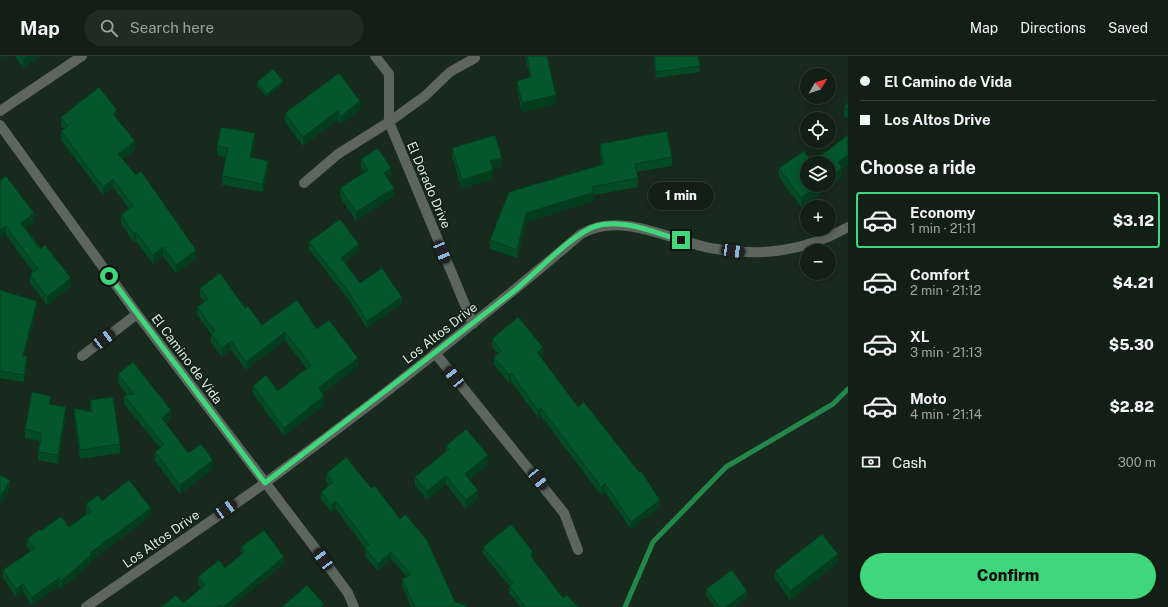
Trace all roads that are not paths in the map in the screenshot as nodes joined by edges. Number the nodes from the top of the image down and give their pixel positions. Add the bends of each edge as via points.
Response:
1 (82, 56) edge
2 (375, 56) edge
3 (475, 58) dead end
4 (0, 111) edge
5 (388, 122) junction
6 (0, 125) edge
7 (304, 183) dead end
8 (848, 226) edge
9 (137, 314) junction
10 (472, 324) junction
11 (435, 353) junction
12 (82, 356) dead end
13 (265, 483) junction
14 (578, 550) dead end
15 (86, 607) edge
16 (354, 607) edge

1 - 4 street
2 - 5 street, El Dorado Drive via 389,74
3 - 5 street via 450,72 426,96
5 - 7 street via 338,154
5 - 10 street, El Dorado Drive
6 - 9 street, El Camino de Vida
8 - 10 street, Los Altos Drive via 808,245 789,250 752,252 710,248 625,225 597,226 581,234
9 - 12 street
9 - 13 street, El Camino de Vida
10 - 11 street, Los Altos Drive
11 - 13 street, Los Altos Drive
11 - 14 street via 564,513
13 - 15 street, Los Altos Drive
13 - 16 street, El Camino de Vida via 348,594

